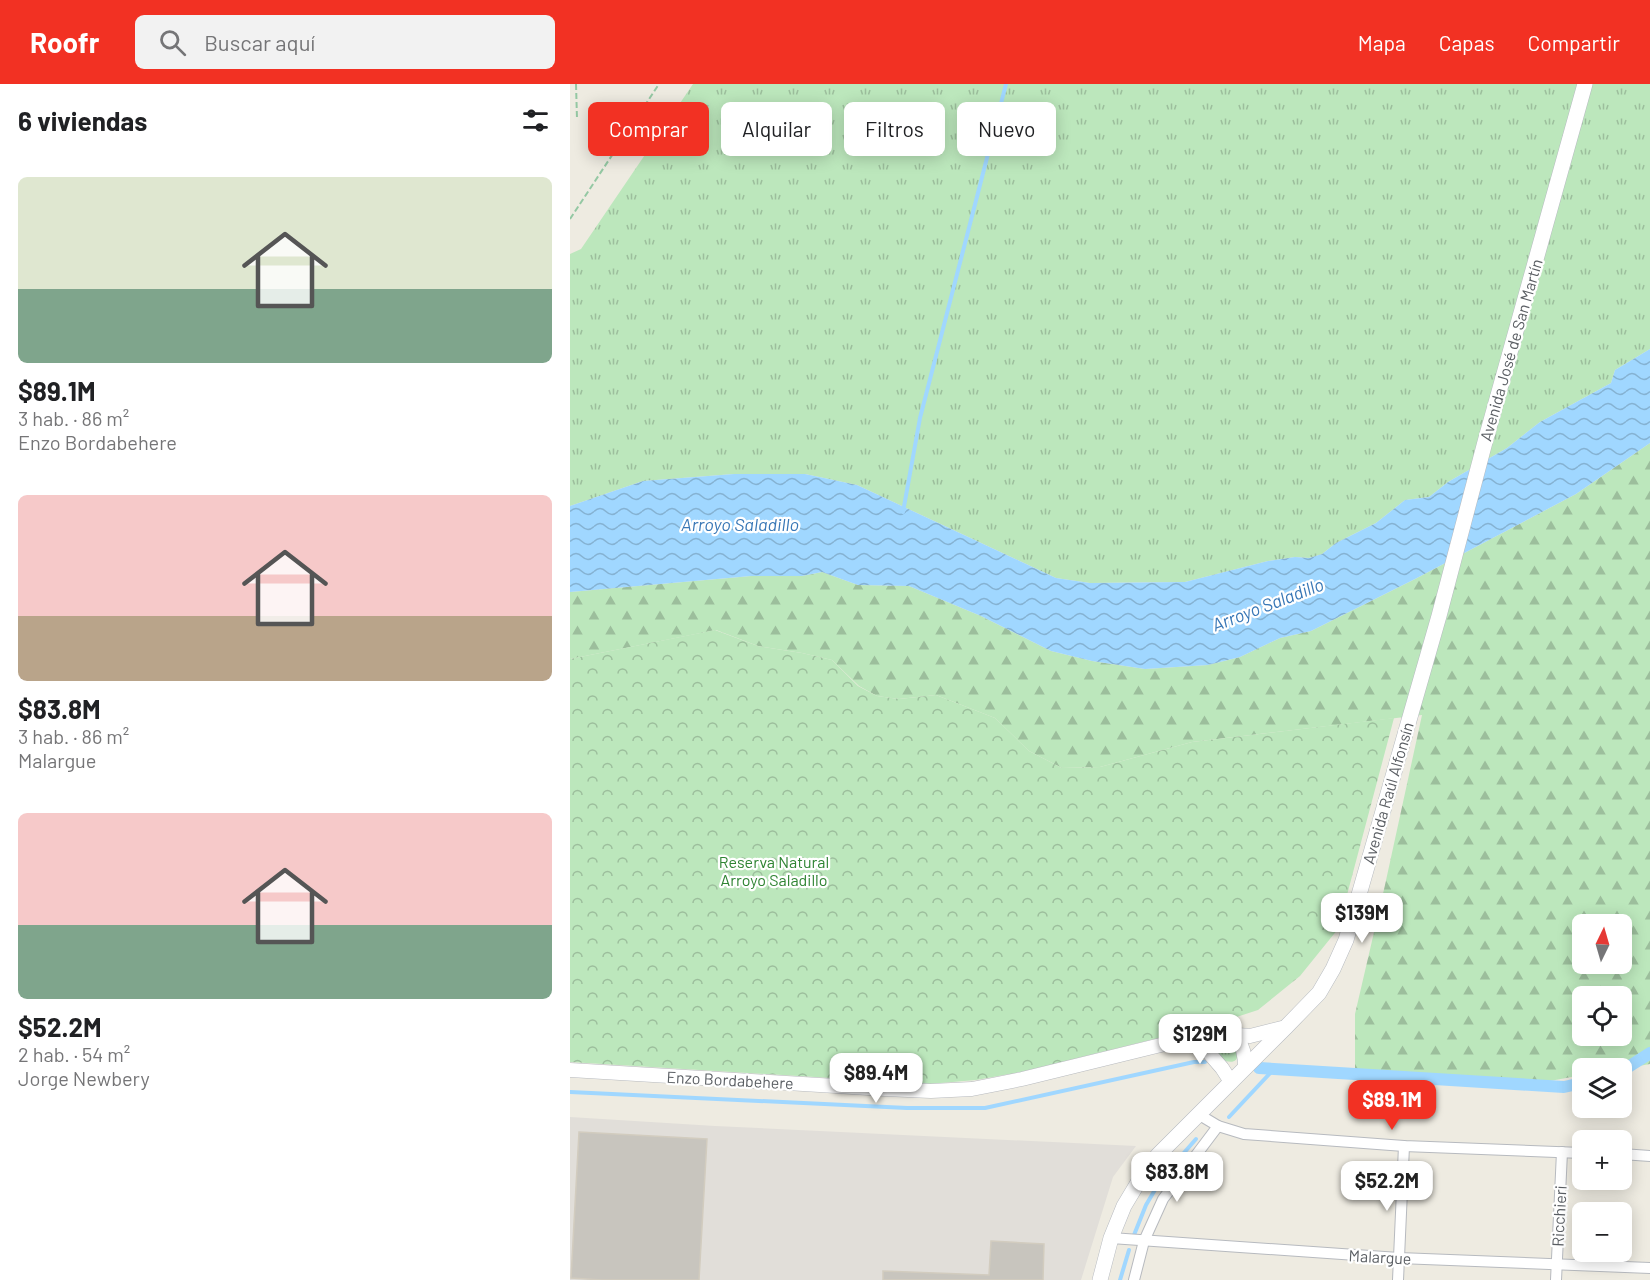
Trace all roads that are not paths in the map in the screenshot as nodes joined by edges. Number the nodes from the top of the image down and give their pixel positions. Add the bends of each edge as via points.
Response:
1 (1585, 84) edge
2 (1439, 616) joint
3 (1286, 1027) junction
4 (1236, 1035) junction
5 (1173, 1042) junction
6 (1245, 1068) junction
7 (570, 1070) edge
8 (1231, 1082) junction
9 (1198, 1114) junction
10 (1218, 1126) junction
11 (1404, 1146) junction
12 (1562, 1152) junction
13 (1572, 1152) edge
14 (1632, 1154) edge
15 (1650, 1155) edge
16 (1111, 1238) junction
17 (1144, 1241) junction
18 (1399, 1258) junction
19 (1557, 1264) junction
20 (1650, 1268) edge
21 (1100, 1280) edge
22 (1134, 1280) edge
23 (1398, 1280) edge
24 (1556, 1280) edge

1 - 2 main road, Avenida José de San Martín
2 - 3 main road, Avenida Raúl Alfonsín via 1346,940 1319,993
3 - 4 street, Enzo Bordabehere via 1250,1036
3 - 6 main road, Avenida Raúl Alfonsín
4 - 5 street, Enzo Bordabehere via 1214,1033
4 - 6 street via 1245,1054
5 - 7 street, Enzo Bordabehere via 1022,1079 972,1089 932,1091
5 - 8 street, Enzo Bordabehere via 1202,1045
6 - 8 main road, Avenida Raúl Alfonsín
8 - 9 main road, Avenida Raúl Alfonsín
9 - 10 street
9 - 16 main road, Avenida Raúl Alfonsín via 1139,1181
10 - 11 street via 1244,1134
10 - 17 street via 1163,1198
11 - 12 street
11 - 18 street
12 - 13 street
12 - 19 street, Ricchieri
14 - 15 street
16 - 17 street, Malargue
16 - 21 main road, Avenida Raúl Alfonsín
17 - 18 street, Malargue
17 - 22 street
18 - 19 street, Malargue
18 - 23 street
19 - 20 street, Malargue
19 - 24 street, Ricchieri

